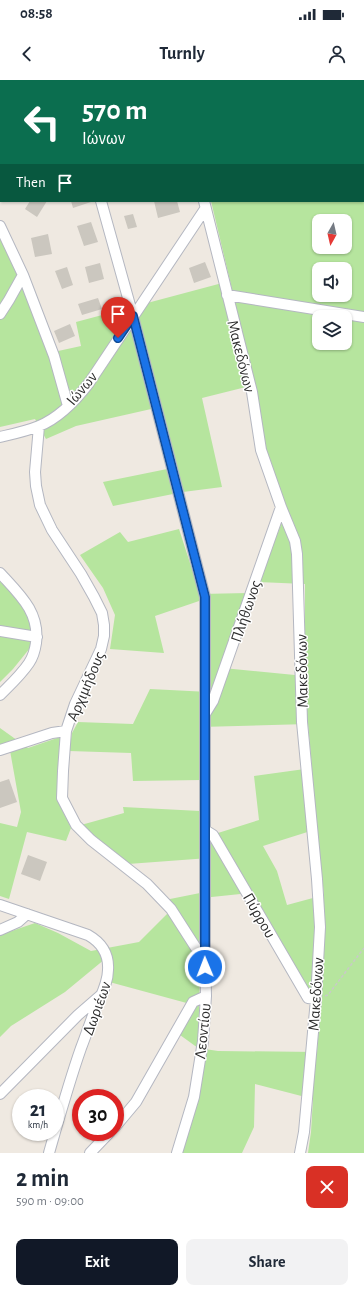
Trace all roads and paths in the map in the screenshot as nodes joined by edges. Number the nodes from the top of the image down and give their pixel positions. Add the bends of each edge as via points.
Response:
1 (101, 202) edge
2 (204, 205) edge
3 (0, 226) edge
4 (22, 275) junction
5 (227, 295) junction
6 (0, 314) edge
7 (133, 316) junction
8 (364, 317) edge
9 (68, 406) junction
10 (39, 426) junction
11 (0, 437) edge
12 (281, 507) junction
13 (0, 573) edge
14 (0, 632) edge
15 (37, 637) junction
16 (0, 695) edge
17 (205, 714) junction
18 (66, 731) junction
19 (0, 750) edge
20 (205, 830) junction
21 (0, 905) edge
22 (27, 914) junction
23 (0, 930) edge
24 (364, 948) edge
25 (205, 953) junction
26 (102, 994) junction
27 (206, 996) junction
28 (316, 999) junction
29 (0, 1094) edge
30 (124, 1116) edge
31 (101, 1141) edge
32 (49, 1153) edge
33 (90, 1153) edge
34 (177, 1153) edge
35 (300, 1153) edge

1 - 7 street, Λεοντίου
2 - 5 street, Μακεδόνων
2 - 7 street, Ιώνων
3 - 4 street
4 - 6 street
4 - 9 street via 54,356
5 - 8 street
5 - 12 street, Μακεδόνων via 252,392 261,450
7 - 9 street, Ιώνων via 82,392
7 - 17 street, Λεοντίου via 205,597
9 - 10 street, Ιώνων
10 - 11 street, Ιώνων
10 - 18 street, Αρχιμήδους via 35,478 40,505 52,530 94,597 102,613 104,625 101,649 75,704
12 - 17 street, Πλήθωνος via 213,701
12 - 28 street, Μακεδόνων via 297,554 302,722 320,927
13 - 15 street via 28,606 35,621
14 - 15 street
15 - 16 street via 30,662
17 - 20 street, Λεοντίου
18 - 19 street
18 - 25 street, Αρχιμήδους via 62,798 76,825 147,884 171,909 196,948
20 - 25 street, Λεοντίου
20 - 28 street, Πύρρου via 213,834 308,998
21 - 22 street, Δωριέων
22 - 23 street via 18,922
22 - 26 street, Δωριέων via 82,932 99,942 108,965 108,978
24 - 28 path via 328,995
25 - 27 street, Λεοντίου
26 - 29 street via 78,1014
26 - 32 street, Δωριέων via 73,1070
27 - 30 street via 193,1002 136,1102
27 - 34 street, Λεοντίου via 203,1041 194,1097
28 - 35 street, Μακεδόνων
31 - 33 street

